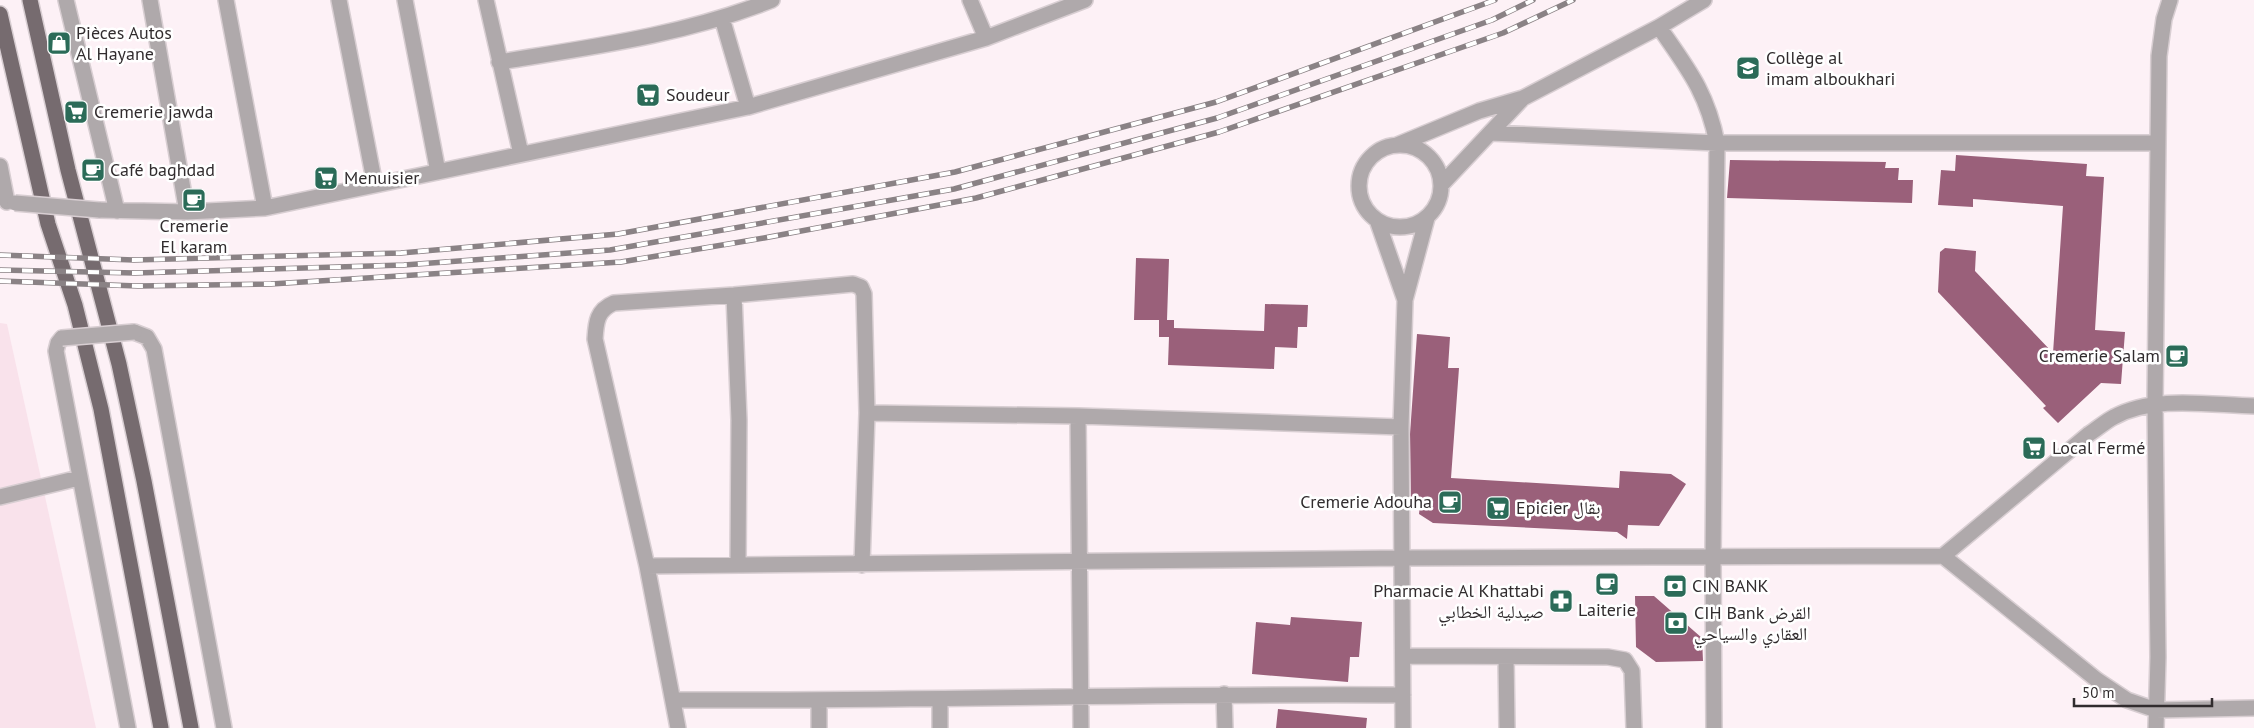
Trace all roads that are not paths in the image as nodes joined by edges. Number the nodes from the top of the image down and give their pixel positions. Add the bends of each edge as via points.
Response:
1 (30, 0) edge
2 (66, 0) edge
3 (150, 0) edge
4 (226, 0) edge
5 (339, 0) edge
6 (405, 0) edge
7 (486, 0) edge
8 (772, 0) edge
9 (970, 0) edge
10 (1085, 0) edge
11 (1704, 0) edge
12 (2170, 0) edge
13 (0, 14) edge
14 (722, 18) junction
15 (1659, 27) junction
16 (986, 38) junction
17 (499, 62) junction
18 (1523, 98) junction
19 (748, 107) junction
20 (1490, 133) junction
21 (2158, 143) junction
22 (1718, 144) junction
23 (1397, 145) junction
24 (521, 154) junction
25 (0, 166) edge
26 (438, 172) junction
27 (1442, 184) junction
28 (375, 185) junction
29 (7, 202) edge
30 (265, 208) junction
31 (117, 211) junction
32 (187, 212) junction
33 (1427, 218) junction
34 (1377, 220) junction
35 (734, 295) junction
36 (1405, 300) junction
37 (2155, 403) junction
38 (2254, 406) edge
39 (867, 413) junction
40 (1078, 416) junction
41 (1401, 428) junction
42 (79, 478) junction
43 (0, 497) edge
44 (1943, 556) junction
45 (1403, 558) junction
46 (1713, 559) junction
47 (1080, 562) junction
48 (738, 564) junction
49 (862, 564) junction
50 (647, 566) junction
51 (1403, 656) junction
52 (1506, 657) junction
53 (1224, 694) junction
54 (1403, 695) junction
55 (1081, 696) junction
56 (940, 699) junction
57 (673, 700) junction
58 (819, 700) junction
59 (2254, 708) edge
60 (2156, 710) junction
61 (128, 728) edge
62 (162, 728) edge
63 (191, 728) edge
64 (224, 728) edge
65 (678, 728) edge
66 (819, 728) edge
67 (940, 728) edge
68 (1081, 728) edge
69 (1225, 728) edge
70 (1402, 728) edge
71 (1507, 728) edge
72 (1634, 728) edge
73 (1714, 728) edge
74 (2156, 728) edge

1 - 63 main road via 68,170 119,364
2 - 31 street
3 - 32 street
4 - 30 street
5 - 28 street
6 - 26 street
7 - 17 street
8 - 14 street
9 - 16 street
10 - 16 street
11 - 15 street
12 - 21 street via 2159,56
13 - 62 main road via 48,224 75,305 101,409
14 - 17 street via 644,38
14 - 19 street
15 - 18 street
15 - 22 street via 1703,94
16 - 19 street
17 - 24 street
18 - 20 street
18 - 23 street via 1479,111
19 - 24 street
20 - 22 street
20 - 27 street
21 - 22 street
21 - 37 street
22 - 46 street
23 - 27 street via 1415,147 1431,158
23 - 34 street via 1372,156 1360,175 1361,198 1367,211
24 - 26 street
25 - 29 street
26 - 28 street
27 - 33 street via 1439,200
28 - 30 street
29 - 31 street, bridge
30 - 32 street
31 - 32 street
33 - 34 street via 1412,226 1401,227
33 - 36 street
34 - 36 street
35 - 39 street via 853,284 861,287 864,294
35 - 48 street via 739,420
35 - 50 street via 614,303 599,315 595,339
36 - 41 street
37 - 38 street
37 - 44 street via 2114,417 2089,434
37 - 60 street
39 - 40 street
39 - 49 street
40 - 41 street
40 - 47 street
41 - 45 street
42 - 43 street
42 - 61 street
42 - 64 street, bridge via 56,351 58,343 62,338 134,332 146,337 154,349
44 - 46 street
44 - 60 street via 2114,692
45 - 46 street
45 - 47 street
45 - 51 street
46 - 73 street
47 - 49 street
47 - 55 street
48 - 49 street
48 - 50 street
50 - 57 street
51 - 52 street
51 - 54 street
52 - 71 street
52 - 72 street via 1608,657 1625,660 1632,671
53 - 54 street
53 - 55 street
53 - 69 street
54 - 70 street
55 - 56 street
55 - 68 street
56 - 58 street
56 - 67 street
57 - 58 street
57 - 65 street
58 - 66 street
59 - 60 street
60 - 74 street

